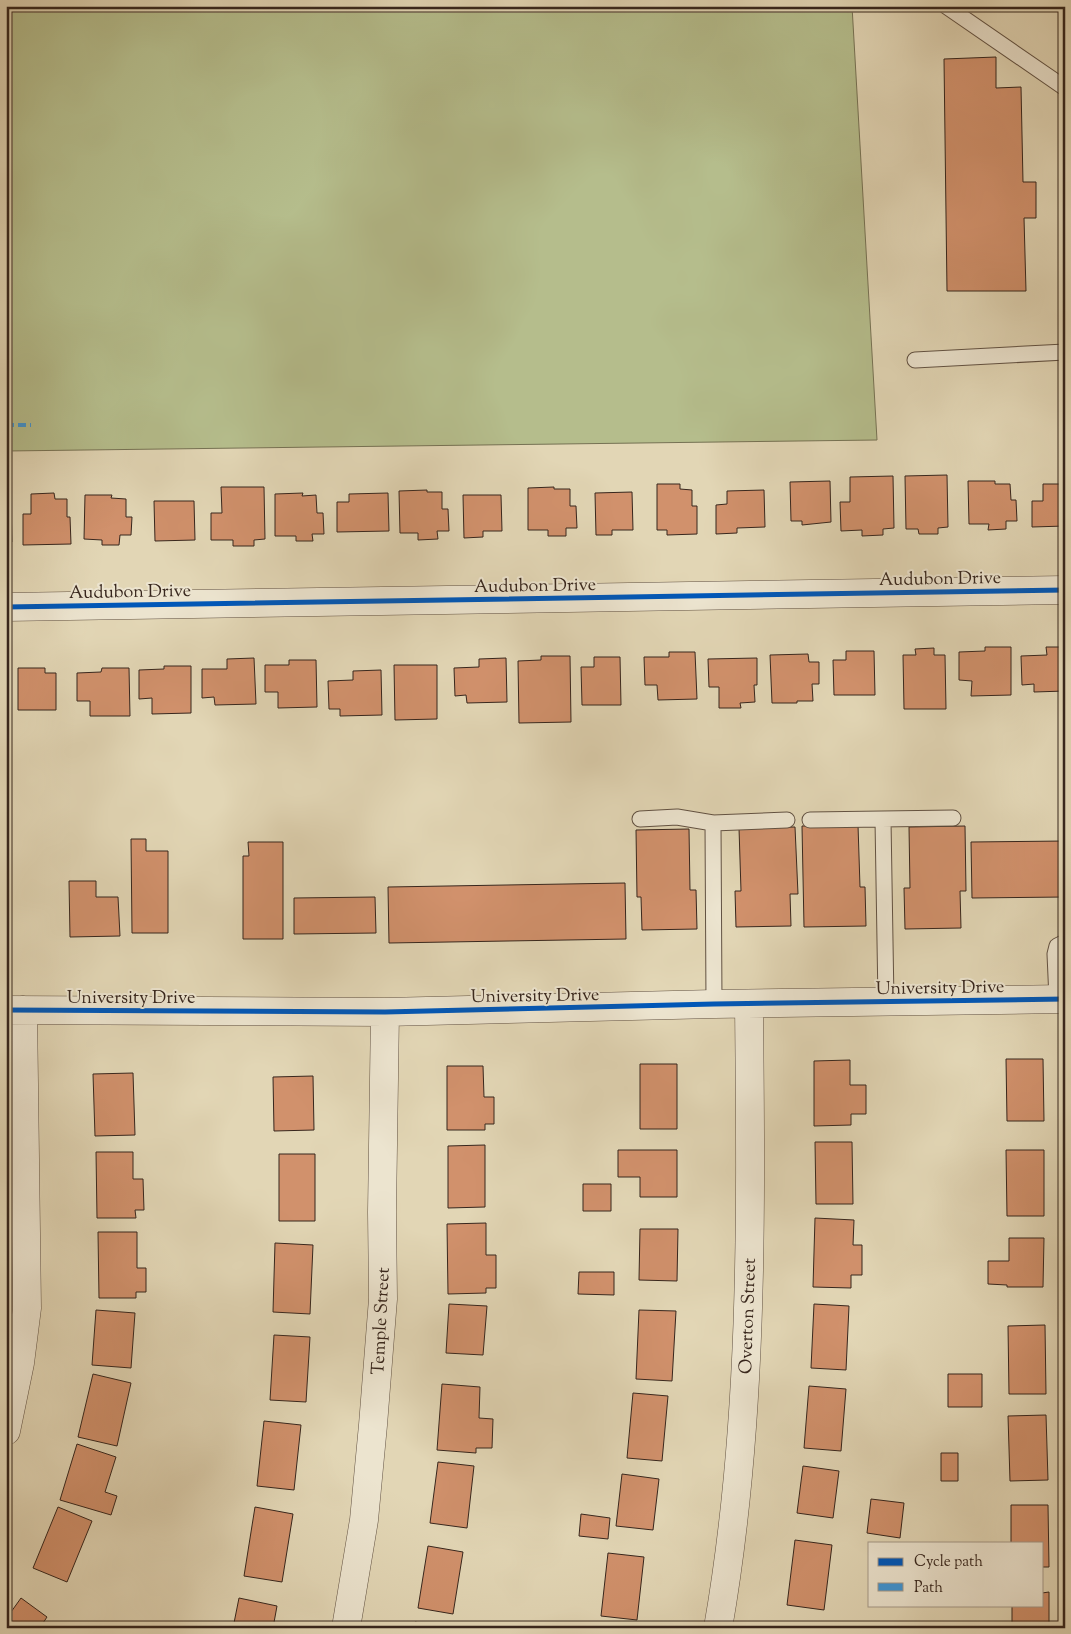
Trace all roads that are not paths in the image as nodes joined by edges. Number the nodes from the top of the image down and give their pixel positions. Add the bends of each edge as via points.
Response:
1 (946, 6) edge
2 (1065, 88) edge
3 (1065, 352) edge
4 (915, 360) dead end
5 (1065, 590) edge
6 (6, 607) edge
7 (953, 818) dead end
8 (640, 819) dead end
9 (787, 820) dead end
10 (810, 820) dead end
11 (883, 820) junction
12 (713, 823) junction
13 (1065, 942) edge
14 (1061, 999) edge
15 (886, 1002) junction
16 (714, 1004) junction
17 (749, 1004) junction
18 (15, 1010) edge
19 (385, 1012) junction
20 (6, 1431) edge
21 (346, 1628) edge
22 (718, 1628) edge

1 - 2 lane
3 - 4 lane
5 - 6 street, Audubon Drive
7 - 11 lane
8 - 12 lane via 677,817
9 - 12 lane
10 - 11 lane
11 - 15 lane
12 - 16 lane
13 - 14 lane via 1057,946 1055,954
14 - 15 street, University Drive
15 - 17 street, University Drive
16 - 17 street, University Drive
16 - 19 street, University Drive
17 - 22 street, Overton Street via 751,1175 747,1350 738,1483
18 - 19 street, University Drive
18 - 20 street via 27,1308
19 - 21 street, Temple Street via 383,1299 364,1520

